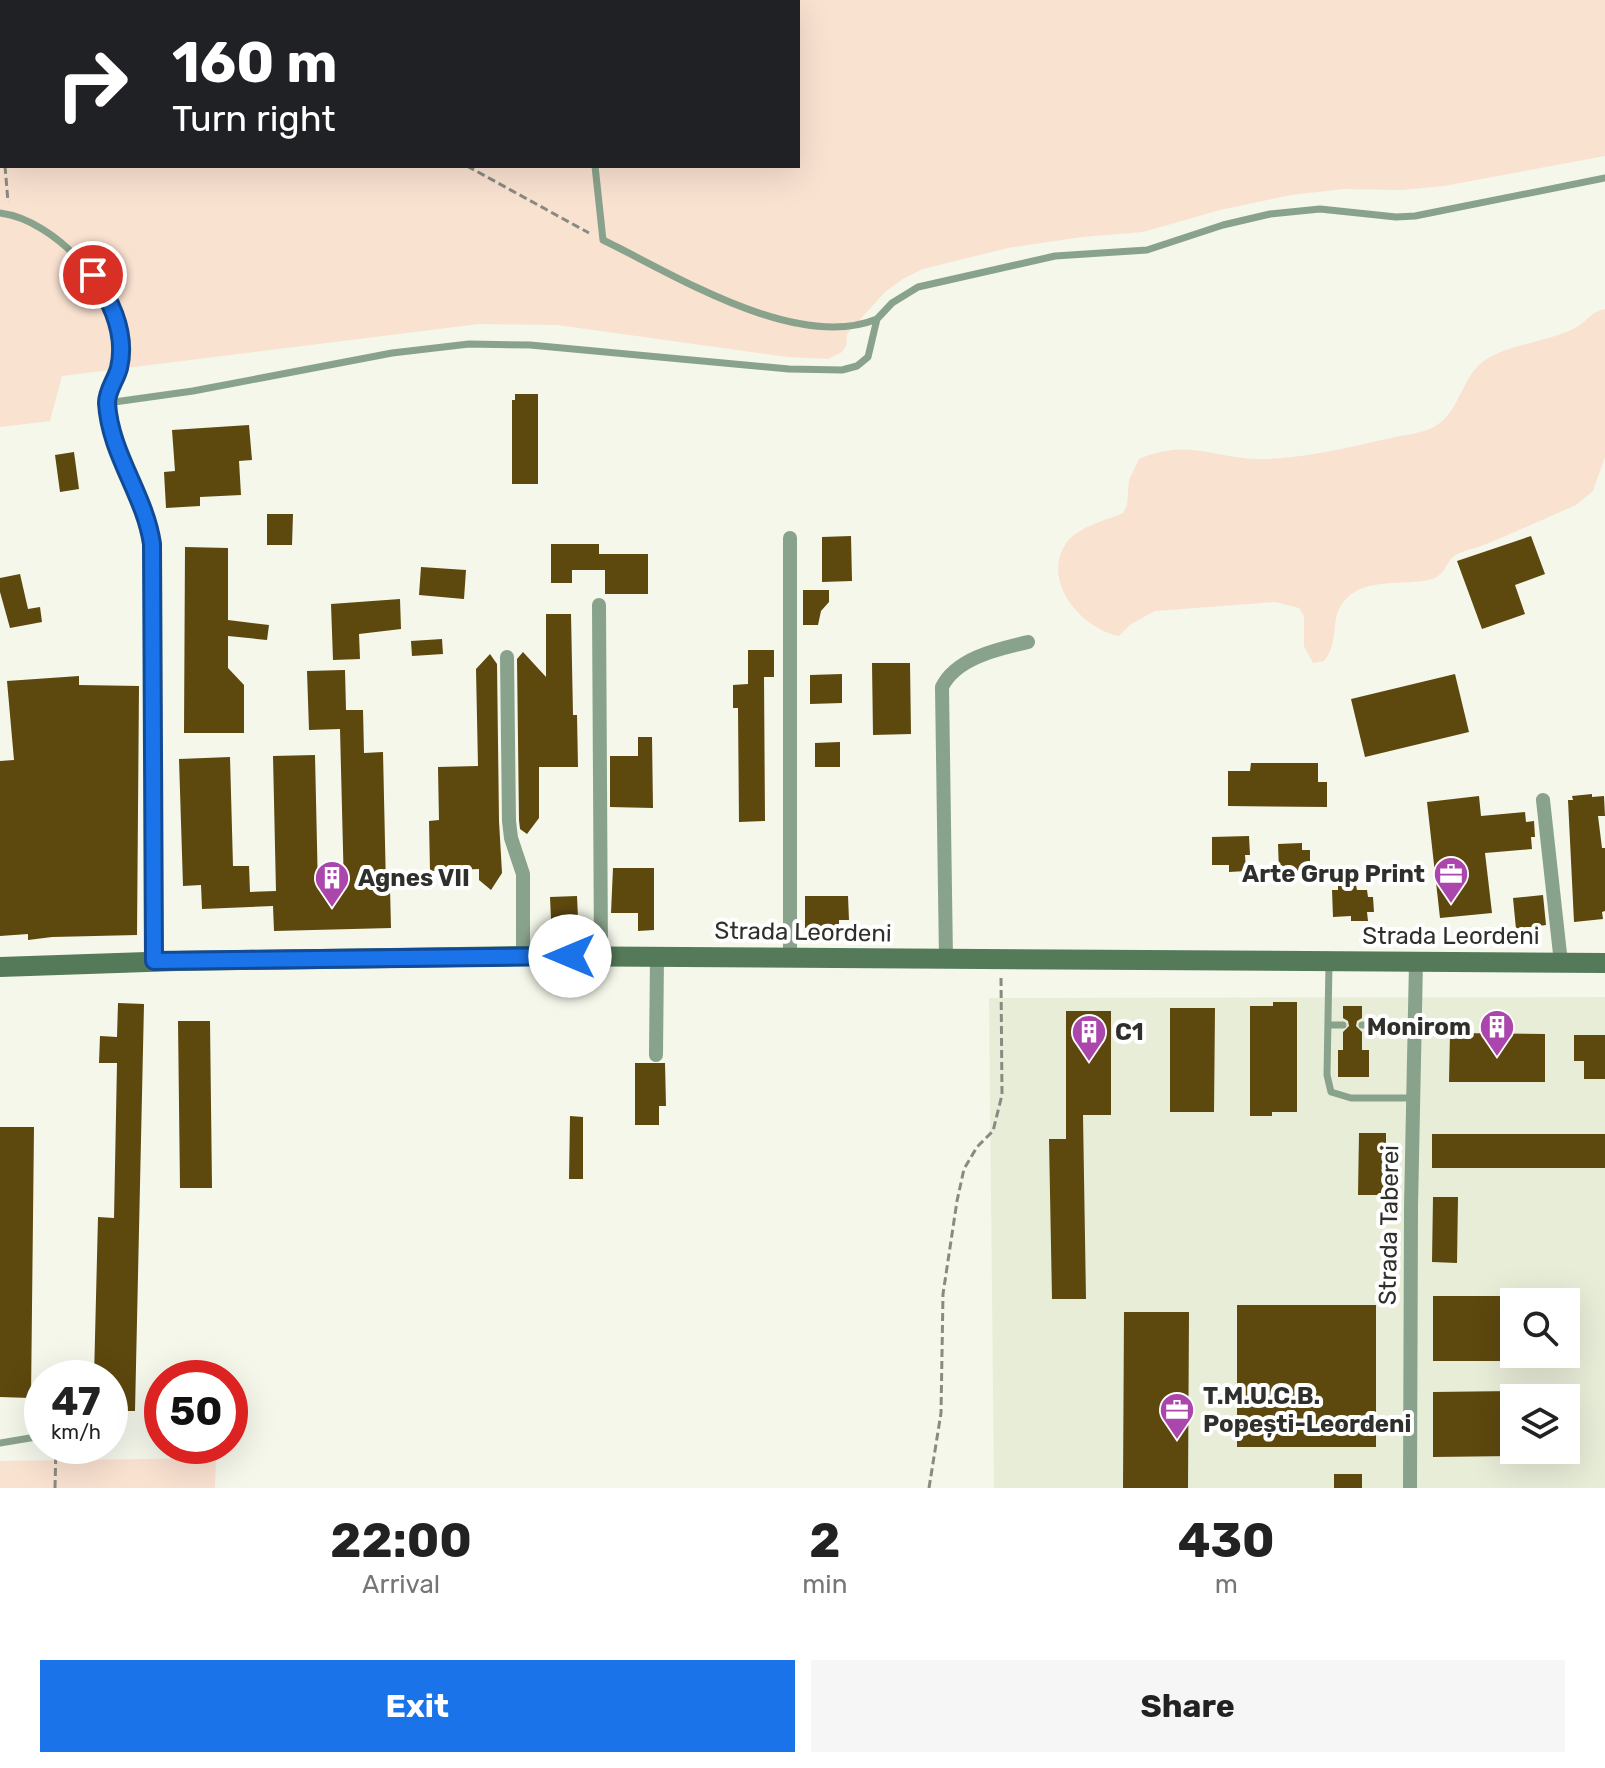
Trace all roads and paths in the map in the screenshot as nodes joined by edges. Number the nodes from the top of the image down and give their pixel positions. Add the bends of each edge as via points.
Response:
1 (5, 168) edge
2 (471, 168) edge
3 (595, 168) edge
4 (1605, 178) edge
5 (5, 214) edge
6 (603, 240) junction
7 (877, 319) junction
8 (107, 403) junction
9 (790, 538) dead end
10 (599, 605) dead end
11 (1028, 642) dead end
12 (507, 657) dead end
13 (1543, 800) dead end
14 (523, 956) junction
15 (601, 956) junction
16 (657, 957) junction
17 (790, 958) junction
18 (946, 959) junction
19 (1001, 960) junction
20 (154, 961) junction
21 (1330, 962) junction
22 (1416, 962) junction
23 (1561, 963) junction
24 (1605, 963) edge
25 (0, 967) edge
26 (1328, 1025) junction
27 (1343, 1025) dead end
28 (1362, 1025) dead end
29 (1415, 1025) junction
30 (656, 1055) dead end
31 (1413, 1098) junction
32 (24, 1439) edge
33 (0, 1443) edge
34 (56, 1464) edge
35 (55, 1488) edge
36 (929, 1488) edge
37 (1410, 1488) edge

1 - 5 path
2 - 6 path
3 - 6 lane
4 - 7 lane via 1415,216 1320,209 1270,214 1147,250 1055,256 918,287
5 - 8 lane via 35,225 75,257 112,306 121,349
6 - 7 lane via 732,303 800,325 849,328
7 - 8 lane via 868,357 842,370 469,344
8 - 20 street via 152,544
9 - 17 street
10 - 15 street
11 - 18 street via 978,657 948,675 942,687
12 - 14 street via 509,821 523,874
13 - 23 street
14 - 15 main road, Strada Leordeni
14 - 20 main road, Strada Leordeni
15 - 16 main road, Strada Leordeni
16 - 17 main road, Strada Leordeni
16 - 30 street
17 - 18 main road, Strada Leordeni
18 - 19 main road, Strada Leordeni
19 - 21 main road, Strada Leordeni
19 - 36 path via 1002,1095 993,1131 964,1169 957,1201 943,1294 941,1413
20 - 25 main road, Strada Leordeni
21 - 22 main road, Strada Leordeni
21 - 26 lane
22 - 23 main road, Strada Leordeni
22 - 29 street, Strada Taberei
23 - 24 main road, Strada Leordeni
26 - 27 lane
26 - 31 lane via 1331,1092 1351,1098
28 - 29 lane
29 - 31 street, Strada Taberei
31 - 37 street, Strada Taberei
32 - 33 lane
34 - 35 path

